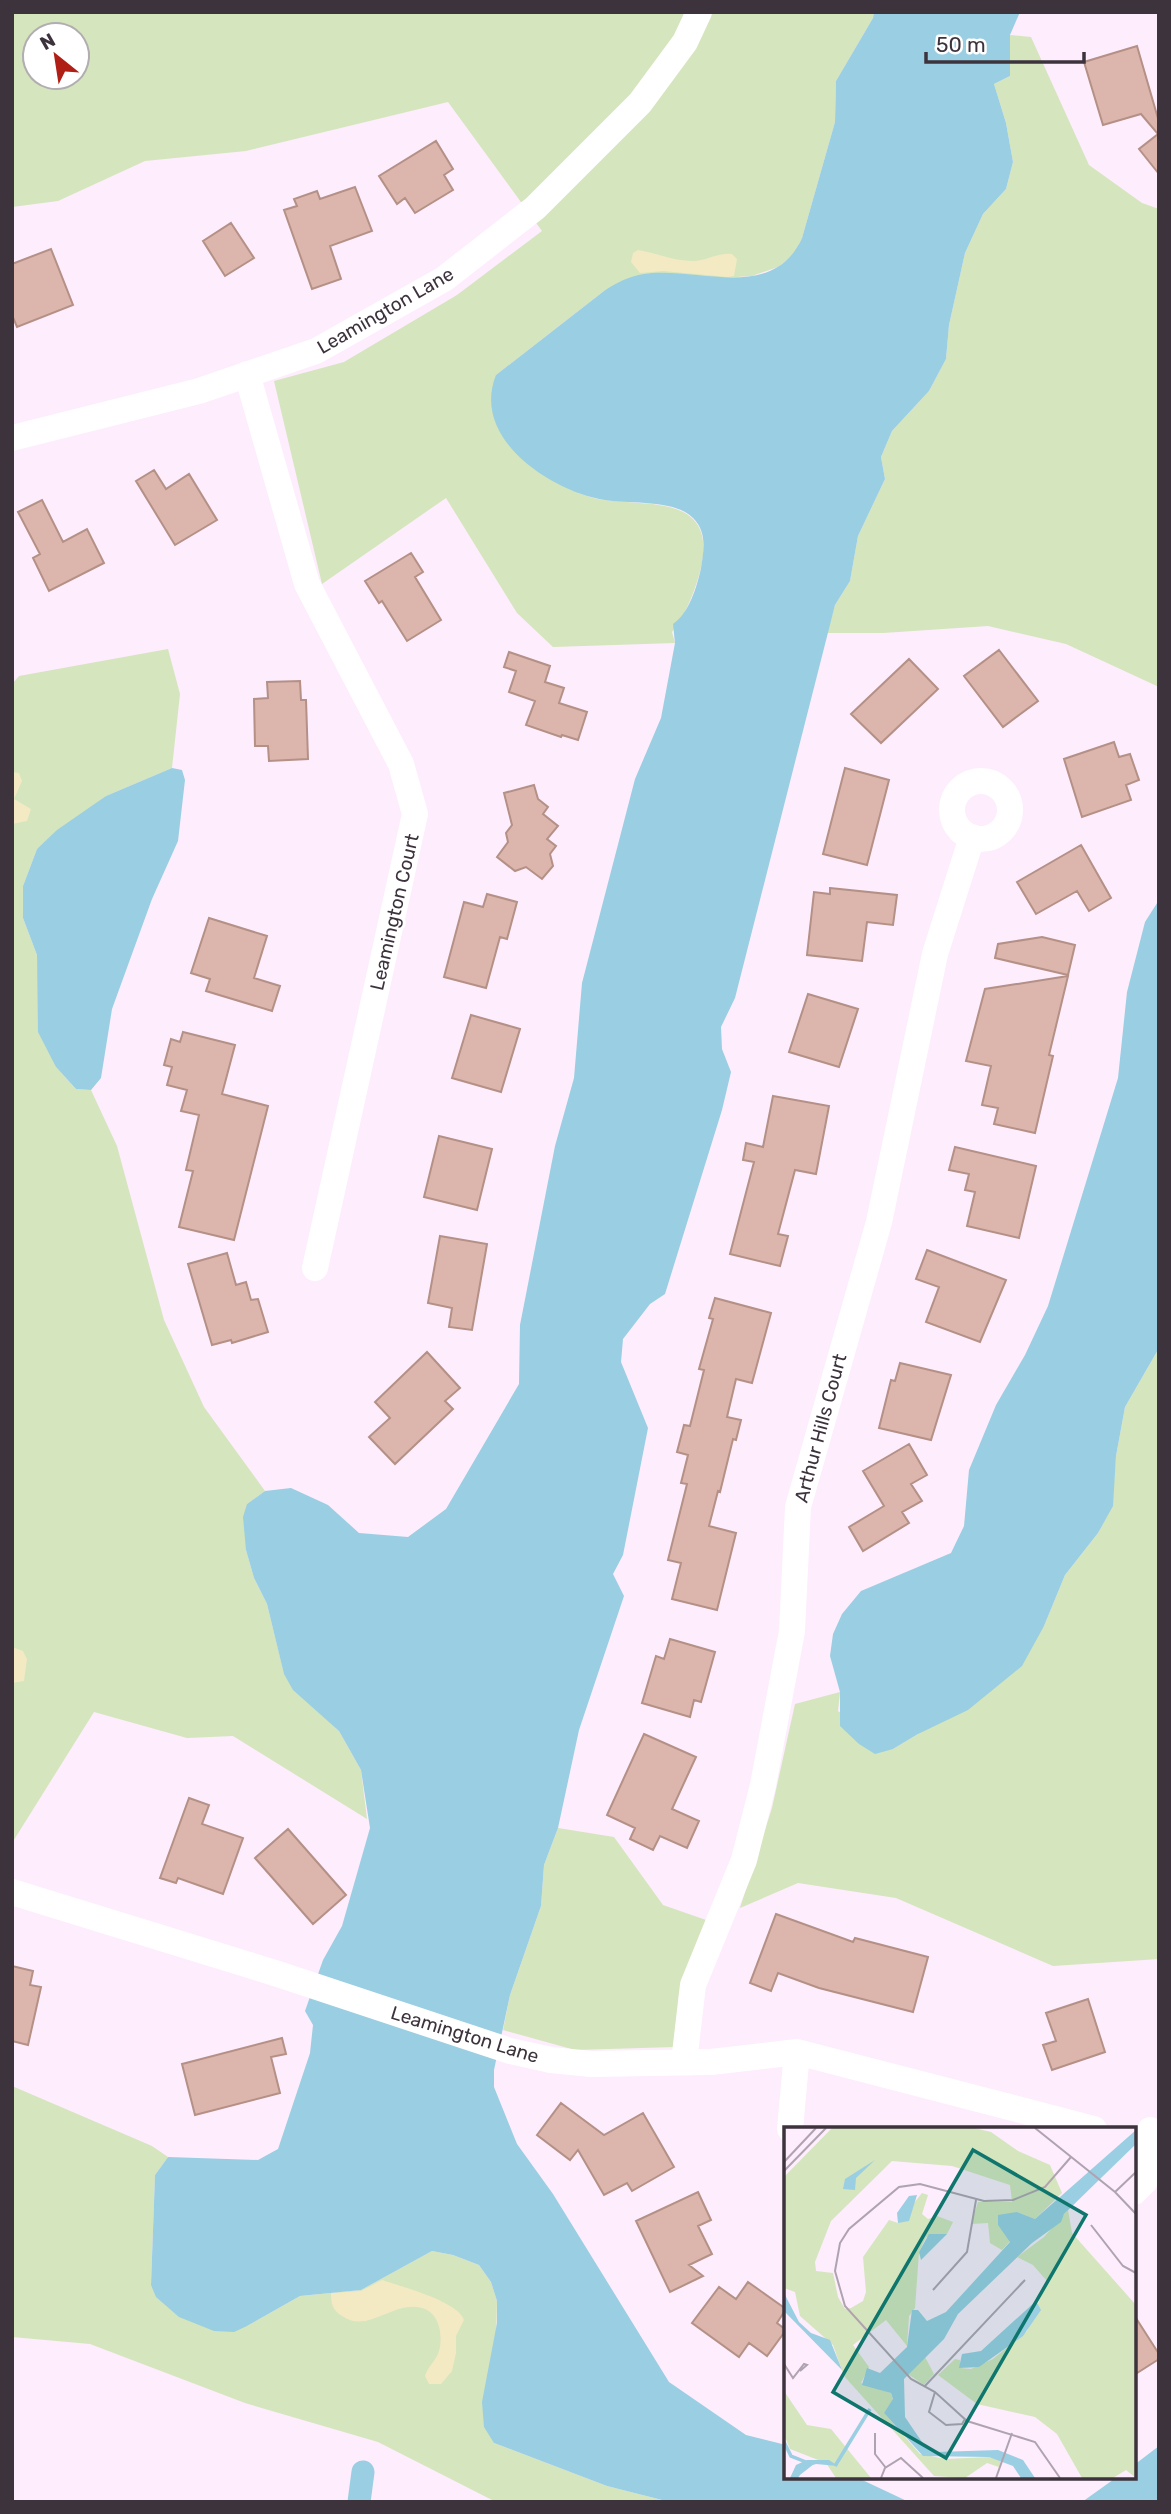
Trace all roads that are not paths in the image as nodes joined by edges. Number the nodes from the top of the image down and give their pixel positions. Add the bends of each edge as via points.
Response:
1 (699, 12) edge
2 (247, 374) junction
3 (12, 438) edge
4 (972, 838) dead end
5 (315, 1268) dead end
6 (12, 1892) edge
7 (797, 2052) junction
8 (684, 2062) junction
9 (790, 2127) edge
10 (1086, 2127) edge
11 (1148, 2131) edge
12 (1136, 2190) edge

1 - 2 street, Leamington Lane via 685,41 640,103 535,208 444,279 316,351
2 - 3 street, Leamington Lane via 199,391
2 - 5 street, Leamington Court via 307,584 401,764 415,814
4 - 8 street, Arthur Hills Court via 935,954 879,1222 798,1507 793,1631 763,1785 744,1860 693,1985
6 - 8 street, Leamington Lane via 510,2050 591,2064
7 - 8 street, Leamington Lane
7 - 9 street
7 - 10 street, Leamington Lane
11 - 12 street via 1145,2181

